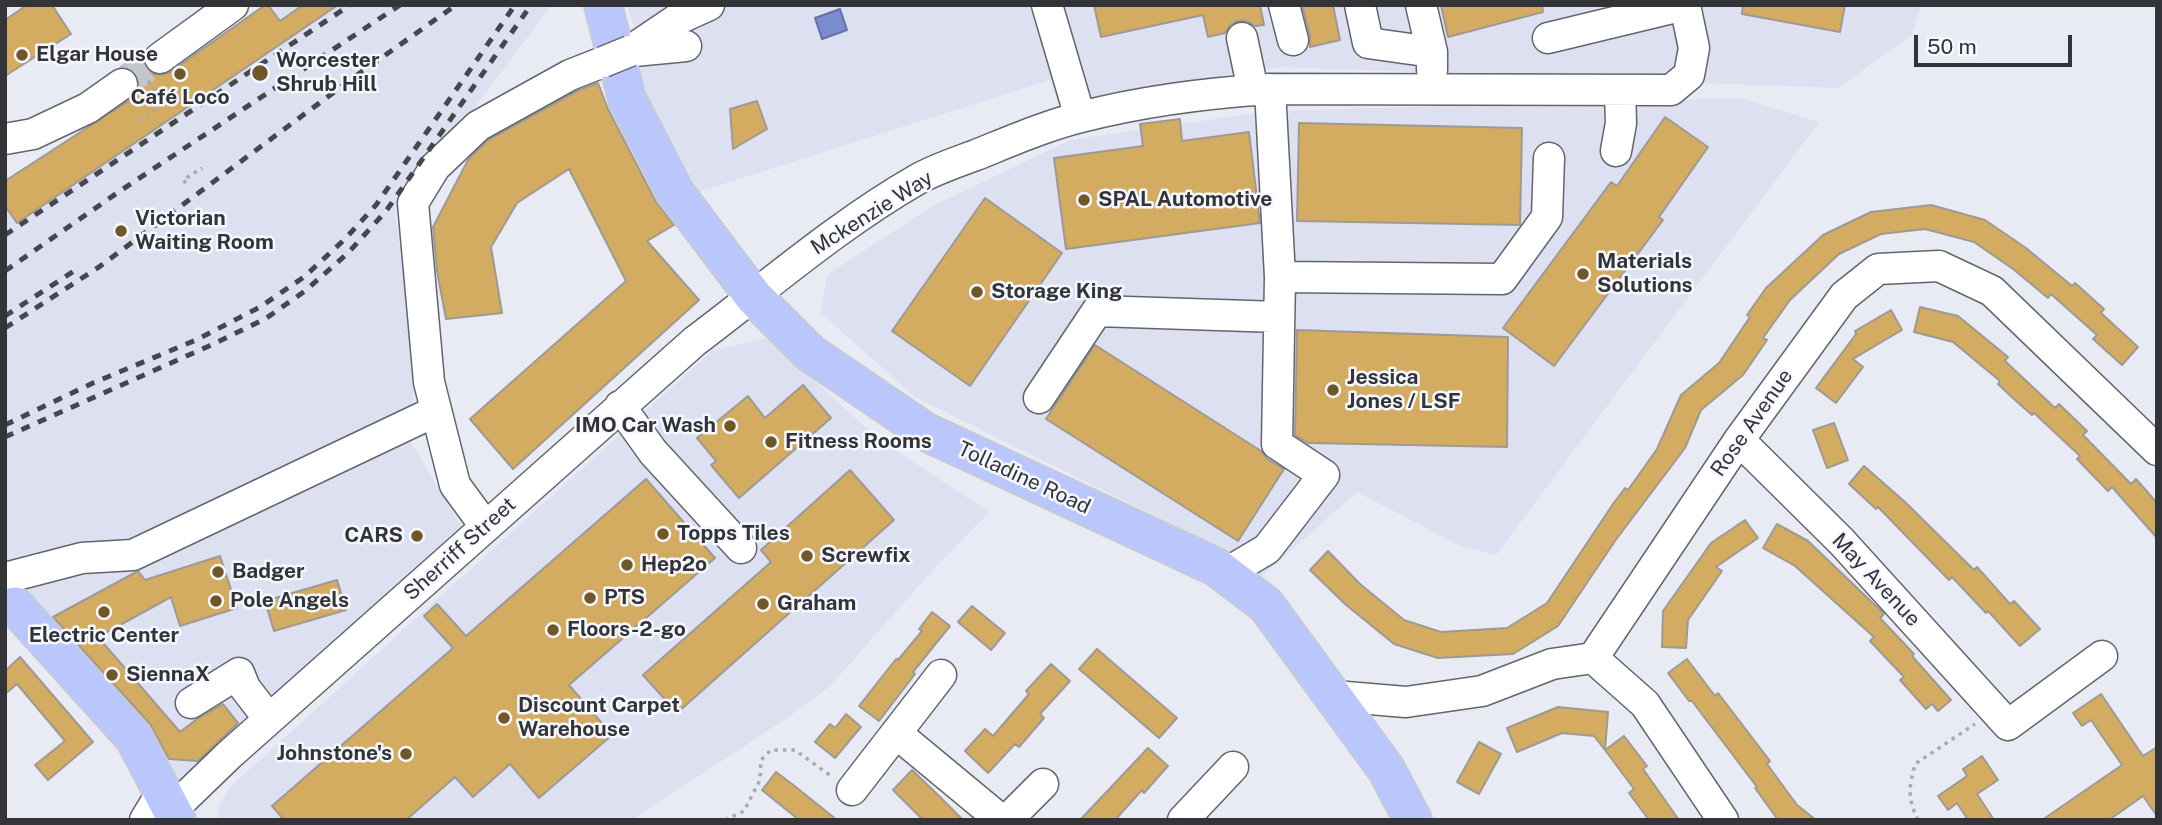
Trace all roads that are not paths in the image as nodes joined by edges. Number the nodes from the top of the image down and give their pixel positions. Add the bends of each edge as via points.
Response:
1 (233, 5) edge
2 (603, 5) edge
3 (709, 5) edge
4 (1047, 5) edge
5 (1284, 5) edge
6 (1360, 5) edge
7 (1421, 5) edge
8 (1685, 5) edge
9 (1242, 38) dead end
10 (1548, 38) dead end
11 (1293, 40) dead end
12 (687, 46) dead end
13 (1432, 52) junction
14 (617, 57) junction
15 (1261, 90) junction
16 (1432, 90) junction
17 (1620, 90) junction
18 (1080, 117) junction
19 (5, 139) edge
20 (1616, 151) dead end
21 (1549, 158) dead end
22 (1280, 277) junction
23 (754, 297) junction
24 (1279, 317) junction
25 (1039, 398) dead end
26 (620, 406) junction
27 (436, 411) junction
28 (1739, 440) junction
29 (2157, 450) edge
30 (485, 526) junction
31 (741, 548) dead end
32 (1225, 574) junction
33 (10, 592) edge
34 (2102, 656) dead end
35 (1593, 658) junction
36 (941, 675) dead end
37 (1334, 696) junction
38 (191, 703) dead end
39 (270, 719) junction
40 (896, 733) junction
41 (1233, 767) dead end
42 (1043, 784) dead end
43 (852, 790) road end
44 (165, 810) edge
45 (1002, 820) edge
46 (1007, 820) edge
47 (1183, 820) edge
48 (1413, 820) edge
49 (1723, 820) edge

1 - 19 street via 88,108 33,134
2 - 23 main road, Tolladine Road via 627,99 675,192
3 - 14 street
4 - 18 street
5 - 11 street
6 - 13 street via 1368,44
7 - 13 street
8 - 10 street
8 - 17 street, Mckenzie Way via 1694,48 1689,75 1671,90
9 - 15 street
12 - 14 street
13 - 16 street
14 - 27 street via 570,75 478,126 435,167 413,203 429,382
15 - 16 street, Mckenzie Way
15 - 18 street, Mckenzie Way via 1156,101
15 - 22 street
16 - 17 street, Mckenzie Way
17 - 20 street
18 - 23 street, Mckenzie Way via 919,178 822,241
21 - 22 street via 1547,217 1502,279
22 - 24 street
23 - 26 street, Sherriff Street
23 - 32 main road, Tolladine Road via 810,352 926,432
24 - 25 street via 1097,311
24 - 32 street via 1277,444 1324,475 1267,549
26 - 30 street, Sherriff Street
26 - 31 street via 653,452
27 - 30 street via 455,485
27 - 33 street via 133,555 82,558
28 - 29 street, Rose Avenue via 1844,296 1878,269 1940,266 1992,291
28 - 34 street, May Avenue via 1842,542 2002,718
28 - 35 street, Rose Avenue
30 - 39 street, Sherriff Street
32 - 37 main road, Tolladine Road via 1266,605
33 - 44 main road via 134,738
35 - 37 street via 1552,664 1482,691 1406,702
35 - 49 street via 1645,705
36 - 40 street
37 - 48 main road, Tolladine Road via 1387,769
38 - 39 street via 239,673
39 - 44 street, Sherriff Street
40 - 43 street
40 - 45 street
41 - 47 street
42 - 46 street

